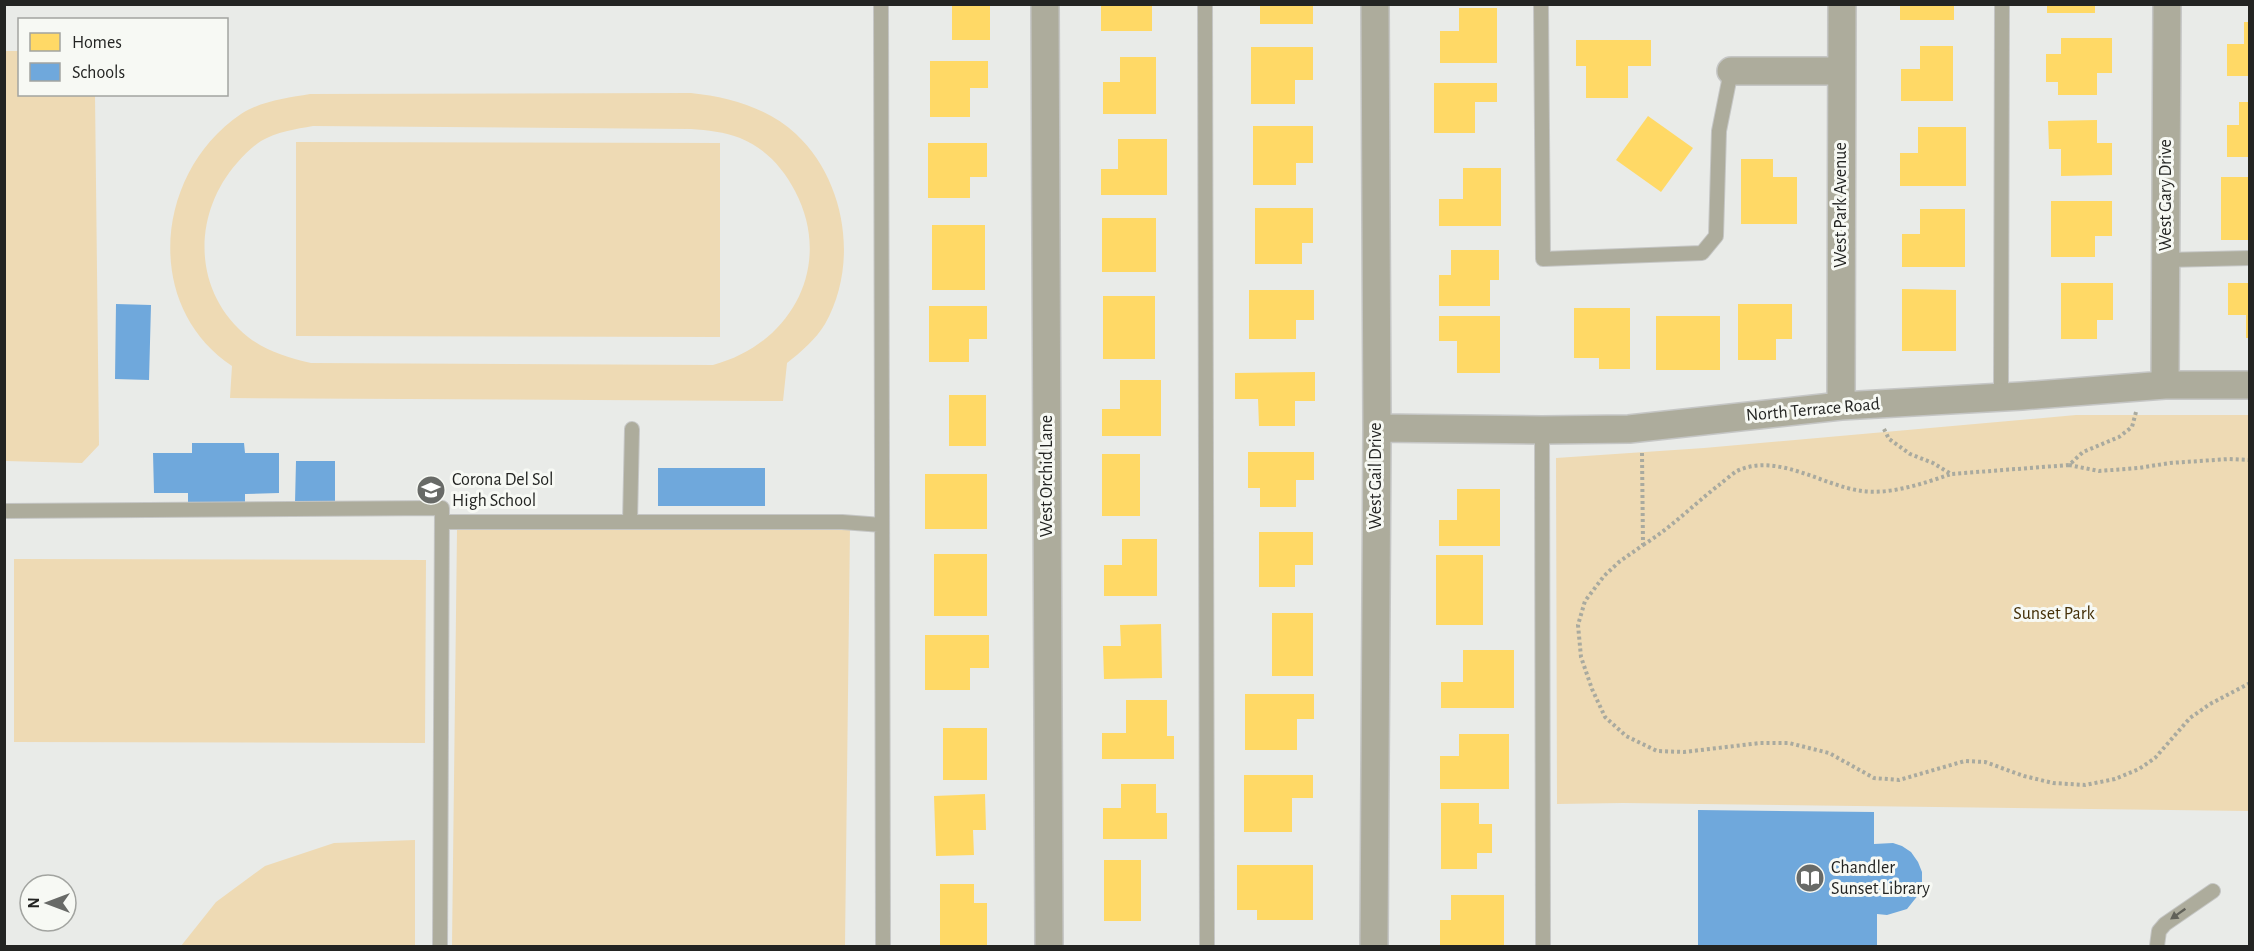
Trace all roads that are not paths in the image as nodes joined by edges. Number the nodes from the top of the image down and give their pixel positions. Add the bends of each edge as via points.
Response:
1 (881, 4) edge
2 (1045, 4) edge
3 (1205, 4) edge
4 (1375, 4) edge
5 (1541, 4) edge
6 (1842, 4) edge
7 (2002, 4) edge
8 (2167, 4) edge
9 (1731, 71) joint
10 (1841, 71) junction
11 (2250, 258) edge
12 (2166, 260) junction
13 (2250, 385) edge
14 (2153, 386) junction
15 (2001, 397) junction
16 (1841, 406) junction
17 (1377, 428) junction
18 (632, 429) dead end
19 (1542, 430) junction
20 (4, 511) edge
21 (442, 522) junction
22 (630, 522) junction
23 (882, 525) junction
24 (2213, 891) dead end
25 (440, 946) edge
26 (883, 946) edge
27 (1049, 946) edge
28 (1207, 946) edge
29 (1374, 946) edge
30 (1543, 946) edge
31 (2157, 946) edge

1 - 23 lane
2 - 27 street, West Orchid Lane
3 - 28 lane
4 - 17 street, West Gail Drive
5 - 9 lane via 1543,259 1701,253 1716,236 1719,131
6 - 10 street, West Park Avenue
7 - 15 lane
8 - 12 street, West Gary Drive
9 - 10 street
10 - 16 street, West Park Avenue
11 - 12 lane
12 - 14 street, West Gary Drive
13 - 14 street, North Terrace Road
14 - 15 street, North Terrace Road
15 - 16 street, North Terrace Road
16 - 19 street, North Terrace Road via 1641,428
17 - 19 street, North Terrace Road
17 - 29 street, West Gail Drive
18 - 22 lane
19 - 30 lane
20 - 21 lane via 442,508
21 - 22 lane
21 - 25 lane
22 - 23 lane
23 - 26 lane
24 -> 31 lane via 2165,924 2159,931

